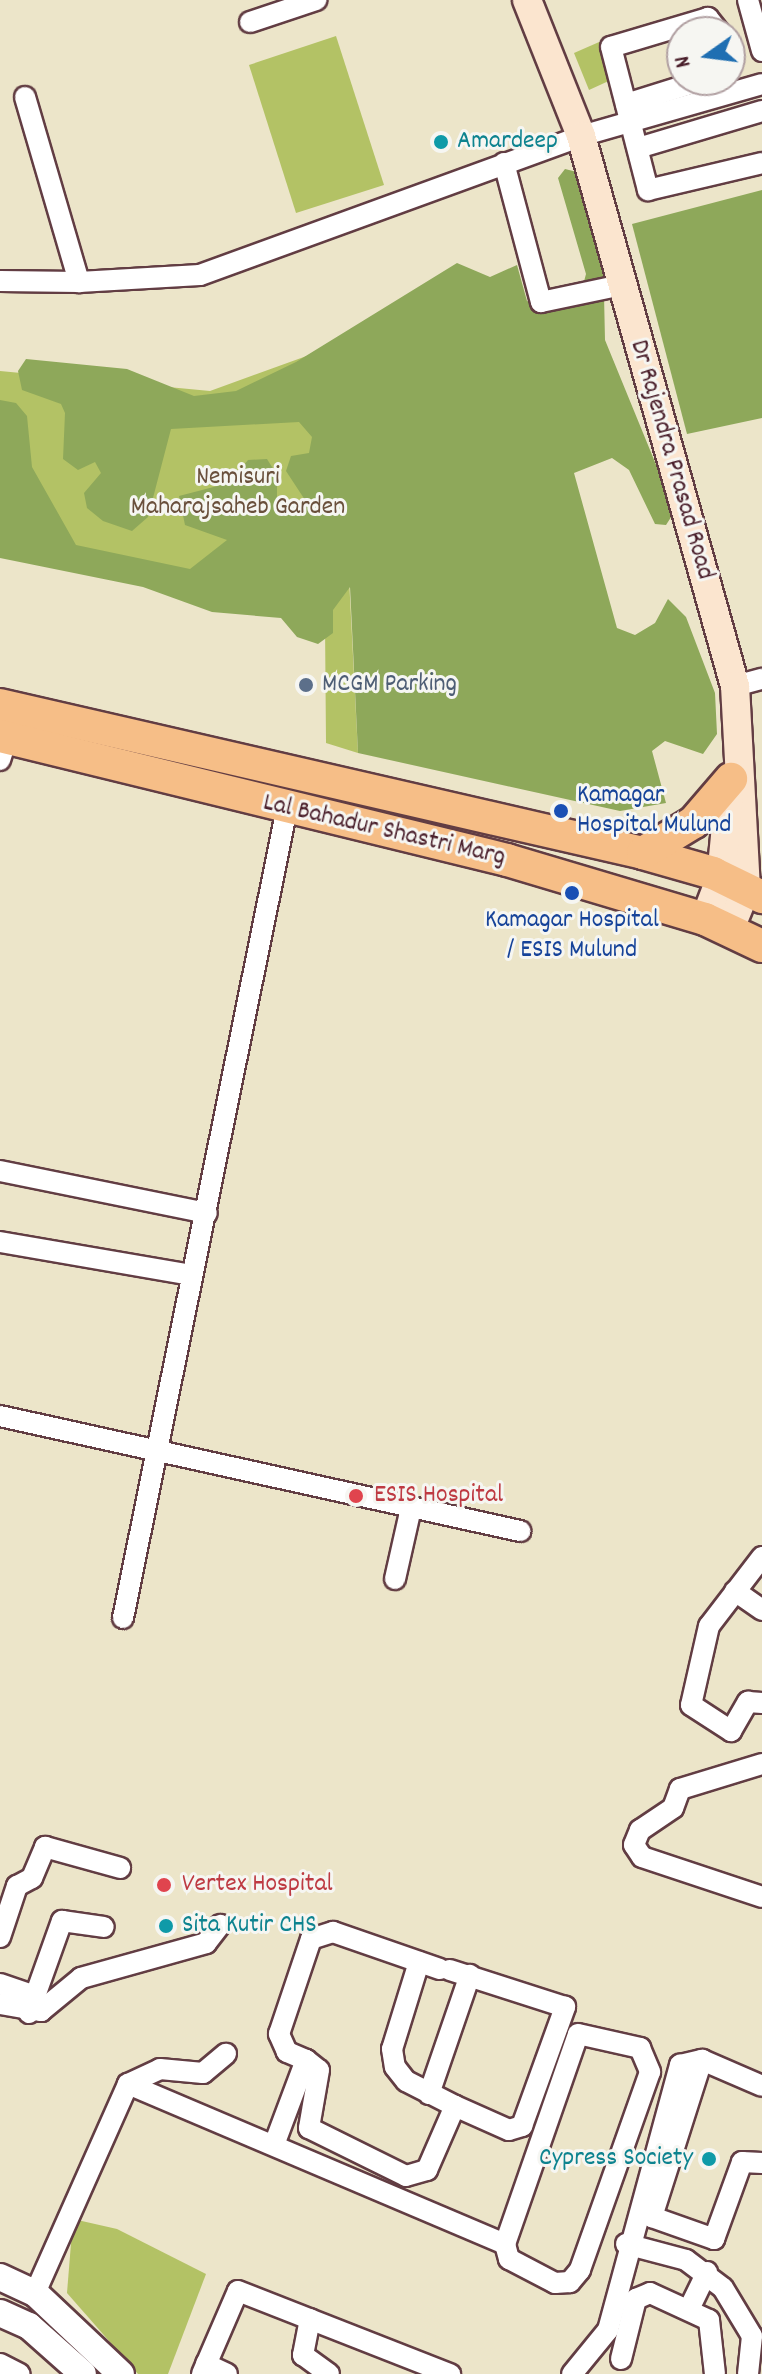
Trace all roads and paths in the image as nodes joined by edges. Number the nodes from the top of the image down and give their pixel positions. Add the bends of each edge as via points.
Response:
1 (316, 0) edge
2 (527, 0) edge
3 (748, 0) edge
4 (250, 22) dead end
5 (666, 29) edge
6 (762, 51) edge
7 (667, 96) edge
8 (676, 96) edge
9 (25, 97) dead end
10 (762, 111) edge
11 (629, 113) junction
12 (581, 136) junction
13 (638, 148) junction
14 (504, 163) junction
15 (762, 163) edge
16 (0, 281) edge
17 (79, 282) junction
18 (622, 285) junction
19 (748, 682) edge
20 (0, 705) edge
21 (2, 745) edge
22 (735, 766) junction
23 (287, 808) junction
24 (753, 817) edge
25 (643, 853) junction
26 (743, 888) edge
27 (717, 925) junction
28 (762, 946) edge
29 (0, 1171) edge
30 (207, 1213) junction
31 (0, 1242) edge
32 (192, 1275) junction
33 (0, 1416) edge
34 (157, 1452) junction
35 (411, 1508) junction
36 (520, 1531) dead end
37 (762, 1557) edge
38 (395, 1579) dead end
39 (735, 1591) junction
40 (762, 1610) edge
41 (123, 1618) dead end
42 (762, 1703) edge
43 (762, 1764) edge
44 (120, 1868) dead end
45 (762, 1897) edge
46 (220, 1925) dead end
47 (104, 1927) dead end
48 (0, 1937) edge
49 (419, 1962) junction
50 (453, 1971) junction
51 (0, 1984) edge
52 (0, 2004) edge
53 (32, 2004) junction
54 (226, 2054) dead end
55 (306, 2060) junction
56 (702, 2060) junction
57 (128, 2084) junction
58 (762, 2086) edge
59 (429, 2094) junction
60 (455, 2106) junction
61 (274, 2145) junction
62 (762, 2163) edge
63 (505, 2244) junction
64 (626, 2244) junction
65 (707, 2272) junction
66 (18, 2285) edge
67 (690, 2307) junction
68 (2, 2318) edge
69 (310, 2319) junction
70 (621, 2359) dead end
71 (204, 2369) edge
72 (83, 2374) edge
73 (121, 2374) edge
74 (227, 2374) edge
75 (329, 2374) edge
76 (450, 2374) edge
77 (572, 2374) edge
78 (715, 2374) edge
79 (748, 2374) edge

1 - 4 street
2 - 12 main road, Dr Rajendra Prasad Road
3 - 6 street
5 - 11 street via 615,43
7 - 11 street
8 - 11 street
9 - 17 street
10 - 13 street
11 - 12 street
11 - 13 street
12 - 14 street
12 - 18 main road, Dr Rajendra Prasad Road
13 - 15 street via 653,193
14 - 17 street via 200,275
14 - 18 street via 541,302
16 - 17 street
18 - 19 main road, Dr Rajendra Prasad Road
19 - 22 main road, Dr Rajendra Prasad Road
20 - 25 main road, Lal Bahadur Shastri Marg
21 - 23 main road, Lal Bahadur Shastri Marg
22 - 24 main road, Dr Rajendra Prasad Road
22 - 25 main road via 694,822
22 - 26 main road
23 - 27 main road, Lal Bahadur Shastri Marg via 507,860
23 - 30 street
24 - 26 main road, Dr Rajendra Prasad Road
25 - 26 main road, Lal Bahadur Shastri Marg
26 - 27 main road, Dr Rajendra Prasad Road
27 - 28 main road, Lal Bahadur Shastri Marg
29 - 30 street
30 - 32 street
31 - 32 street
32 - 34 street
33 - 34 street
34 - 35 street
34 - 41 street
35 - 36 street
35 - 38 street
37 - 39 street
39 - 40 street
39 - 42 street via 704,1637 691,1705 731,1731 748,1702
43 - 45 street via 680,1789 673,1808 640,1830 634,1845 642,1857
44 - 48 street via 40,1850 32,1878 17,1886
46 - 53 street via 206,1943 81,1978
47 - 53 street via 62,1921
49 - 50 street
49 - 55 street via 333,1932 311,1939 279,2034 287,2052
49 - 59 street via 392,2049 406,2081
50 - 59 street
50 - 60 street via 557,2000 566,2016 522,2126 509,2130
51 - 53 street
52 - 53 street
54 - 57 street via 203,2073 160,2069
55 - 60 street via 319,2070 309,2128 406,2176 427,2170
55 - 61 street
56 - 58 street
56 - 62 street via 652,2217 714,2239 742,2162
56 - 64 street via 680,2065
57 - 61 street
57 - 66 street
59 - 60 street
61 - 63 street
63 - 63 street via 578,2034 640,2048 650,2072 580,2270 570,2282 555,2283 509,2259
64 - 65 street
64 - 77 street via 608,2330
65 - 67 street
65 - 79 street via 752,2336
66 - 68 street
66 - 73 street
67 - 70 street via 650,2293 636,2299
67 - 78 street via 715,2334
68 - 72 street
69 - 71 street via 238,2291
69 - 75 street via 302,2350 306,2360
69 - 76 street
71 - 74 street

